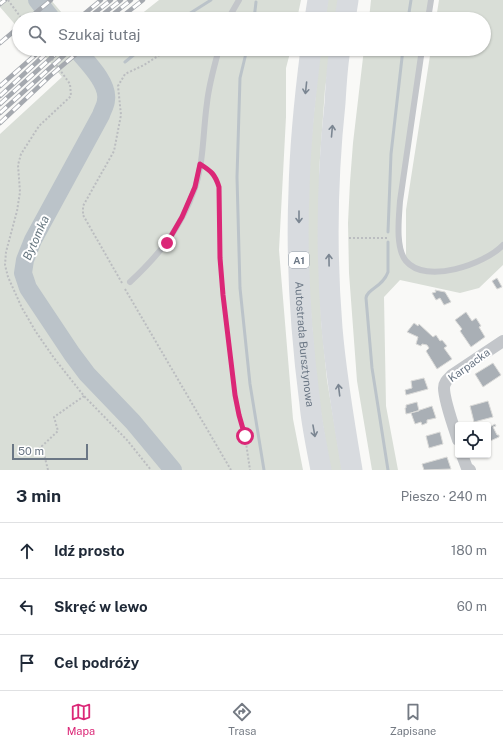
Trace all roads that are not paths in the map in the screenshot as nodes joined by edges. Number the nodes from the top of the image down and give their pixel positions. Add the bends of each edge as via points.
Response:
1 (240, 0) edge
2 (318, 0) edge
3 (348, 0) edge
4 (431, 0) edge
5 (232, 12) edge
6 (316, 12) edge
7 (346, 12) edge
8 (429, 12) edge
9 (217, 56) edge
10 (309, 56) edge
11 (339, 56) edge
12 (421, 56) edge
13 (503, 245) edge
14 (130, 282) dead end
15 (503, 341) edge
16 (455, 430) edge
17 (463, 458) edge
18 (321, 470) edge
19 (352, 470) edge
20 (470, 470) edge

1 - 5 lane
2 - 6 highway
3 - 7 highway
4 - 8 lane
9 - 14 lane via 207,101 195,187 179,224 167,243
10 -> 18 highway, Autostrada Bursztynowa / A1 via 298,192 299,264 310,405
19 -> 11 highway via 332,328 329,265 331,136
12 - 13 lane via 400,201 401,253 405,261 415,268 428,272 449,271 477,262
15 - 16 street, Karpacka via 446,381 445,396
17 - 20 street

